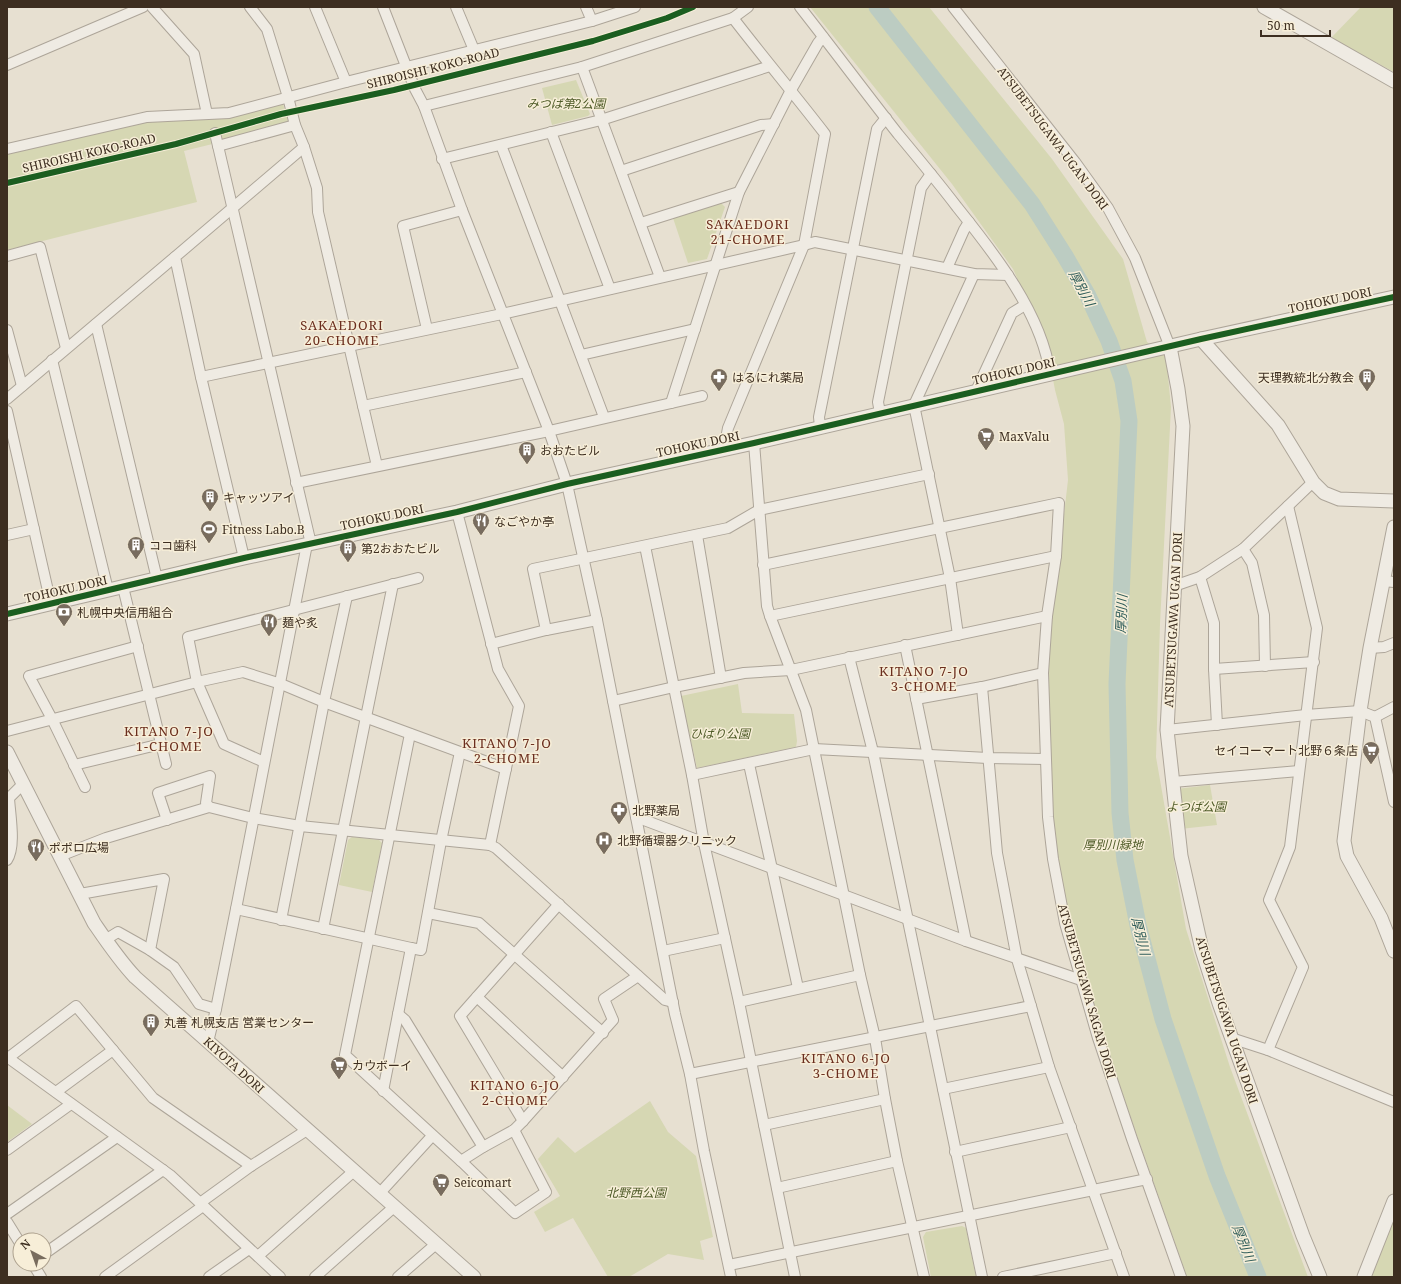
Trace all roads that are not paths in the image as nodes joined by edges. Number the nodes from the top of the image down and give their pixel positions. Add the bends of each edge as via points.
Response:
1 (143, 7) edge
2 (152, 7) edge
3 (250, 7) edge
4 (315, 7) edge
5 (382, 7) edge
6 (456, 7) edge
7 (586, 7) edge
8 (635, 7) edge
9 (748, 7) edge
10 (800, 7) edge
11 (953, 7) edge
12 (1264, 7) edge
13 (733, 18) junction
14 (592, 21) junction
15 (823, 37) junction
16 (474, 50) junction
17 (7, 64) edge
18 (770, 66) junction
19 (407, 67) junction
20 (582, 68) junction
21 (1394, 81) edge
22 (346, 82) junction
23 (791, 90) junction
24 (288, 97) junction
25 (424, 106) junction
26 (207, 114) junction
27 (886, 118) junction
28 (601, 120) junction
29 (774, 124) junction
30 (295, 125) junction
31 (551, 132) junction
32 (215, 133) dead end
33 (501, 145) junction
34 (218, 146) junction
35 (304, 147) junction
36 (7, 149) edge
37 (442, 159) junction
38 (621, 171) junction
39 (931, 174) junction
40 (739, 192) junction
41 (232, 209) junction
42 (462, 210) junction
43 (969, 222) junction
44 (640, 223) junction
45 (804, 244) junction
46 (853, 249) junction
47 (7, 256) edge
48 (175, 257) junction
49 (907, 261) junction
50 (716, 264) junction
51 (946, 268) junction
52 (974, 274) junction
53 (1008, 275) junction
54 (660, 277) junction
55 (610, 289) junction
56 (1394, 297) edge
57 (560, 300) junction
58 (1025, 305) junction
59 (502, 314) junction
60 (96, 324) junction
61 (427, 329) junction
62 (695, 329) junction
63 (7, 330) edge
64 (1200, 339) junction
65 (348, 345) junction
66 (1170, 347) junction
67 (66, 348) junction
68 (581, 355) junction
69 (11, 358) edge
70 (52, 360) junction
71 (268, 363) junction
72 (526, 372) junction
73 (1050, 374) junction
74 (201, 378) junction
75 (22, 386) junction
76 (976, 390) junction
77 (702, 396) dead end
78 (7, 399) edge
79 (671, 402) junction
80 (914, 405) junction
81 (363, 406) junction
82 (7, 411) edge
83 (880, 413) junction
84 (604, 417) junction
85 (820, 427) junction
86 (549, 431) junction
87 (754, 443) junction
88 (724, 449) junction
89 (377, 466) junction
90 (929, 474) junction
91 (1313, 482) junction
92 (296, 483) junction
93 (567, 484) junction
94 (1394, 501) edge
95 (1288, 506) junction
96 (759, 510) junction
97 (457, 512) junction
98 (1394, 527) edge
99 (940, 528) junction
100 (34, 529) junction
101 (7, 535) edge
102 (696, 535) junction
103 (309, 544) junction
104 (645, 546) junction
105 (1243, 549) junction
106 (1056, 556) junction
107 (244, 558) junction
108 (584, 558) junction
109 (763, 565) junction
110 (1200, 577) junction
111 (418, 578) dead end
112 (950, 578) junction
113 (157, 579) junction
114 (1388, 581) edge
115 (393, 584) junction
116 (1174, 586) junction
117 (123, 587) junction
118 (108, 590) junction
119 (346, 596) junction
120 (51, 604) junction
121 (296, 609) junction
122 (7, 614) edge
123 (770, 616) junction
124 (1047, 616) junction
125 (597, 620) junction
126 (546, 630) junction
127 (958, 634) junction
128 (1394, 643) edge
129 (491, 644) junction
130 (905, 645) junction
131 (138, 646) junction
132 (1370, 648) junction
133 (849, 657) junction
134 (1314, 662) junction
135 (1265, 666) junction
136 (791, 670) junction
137 (1214, 670) junction
138 (1043, 673) junction
139 (721, 678) junction
140 (197, 682) junction
141 (281, 684) junction
142 (674, 687) junction
143 (982, 687) junction
144 (149, 694) junction
145 (916, 699) junction
146 (613, 701) junction
147 (324, 702) junction
148 (1394, 707) edge
149 (1360, 711) junction
150 (1306, 715) junction
151 (367, 717) junction
152 (1375, 717) junction
153 (52, 719) junction
154 (1217, 725) junction
155 (1167, 730) junction
156 (7, 731) edge
157 (410, 734) junction
158 (161, 744) junction
159 (814, 749) junction
160 (7, 752) edge
161 (460, 752) junction
162 (873, 752) junction
163 (927, 754) junction
164 (988, 758) junction
165 (1045, 759) junction
166 (264, 762) junction
167 (166, 764) dead end
168 (749, 764) junction
169 (74, 765) junction
170 (506, 769) junction
171 (1299, 771) junction
172 (1391, 774) edge
173 (692, 775) junction
174 (1173, 782) junction
175 (23, 784) junction
176 (85, 788) dead end
177 (1394, 802) edge
178 (209, 807) junction
179 (636, 817) junction
180 (253, 818) junction
181 (167, 820) junction
182 (300, 826) junction
183 (344, 830) junction
184 (389, 835) junction
185 (441, 840) junction
186 (704, 843) junction
187 (490, 846) junction
188 (60, 856) junction
189 (7, 860) edge
190 (772, 868) junction
191 (80, 894) junction
192 (844, 895) junction
193 (559, 904) junction
194 (236, 909) junction
195 (428, 913) junction
196 (908, 919) junction
197 (282, 920) junction
198 (323, 929) junction
199 (369, 938) junction
200 (725, 938) junction
201 (105, 940) junction
202 (966, 941) junction
203 (412, 948) junction
204 (150, 950) junction
205 (663, 951) junction
206 (1394, 951) edge
207 (515, 955) junction
208 (1018, 959) junction
209 (860, 975) junction
210 (638, 976) junction
211 (1081, 980) junction
212 (798, 988) junction
213 (477, 997) junction
214 (673, 1002) junction
215 (739, 1002) junction
216 (1031, 1006) junction
217 (216, 1009) junction
218 (398, 1014) junction
219 (930, 1026) junction
220 (602, 1032) junction
221 (875, 1038) junction
222 (1231, 1038) junction
223 (208, 1042) junction
224 (113, 1050) junction
225 (1268, 1050) junction
226 (7, 1057) edge
227 (751, 1063) junction
228 (1049, 1067) junction
229 (690, 1074) junction
230 (563, 1077) junction
231 (943, 1089) junction
232 (383, 1091) junction
233 (56, 1092) junction
234 (885, 1099) junction
235 (1394, 1102) edge
236 (71, 1104) junction
237 (523, 1121) junction
238 (764, 1125) junction
239 (1071, 1127) junction
240 (307, 1130) junction
241 (514, 1130) junction
242 (432, 1136) junction
243 (117, 1137) junction
244 (483, 1147) junction
245 (7, 1150) edge
246 (955, 1152) junction
247 (461, 1161) junction
248 (898, 1161) junction
249 (251, 1166) junction
250 (163, 1170) junction
251 (354, 1171) junction
252 (1146, 1179) junction
253 (777, 1188) junction
254 (1093, 1190) junction
255 (379, 1194) junction
256 (1394, 1201) edge
257 (202, 1204) junction
258 (394, 1207) junction
259 (7, 1214) edge
260 (968, 1215) junction
261 (7, 1222) edge
262 (912, 1227) junction
263 (13, 1232) edge
264 (436, 1244) junction
265 (52, 1248) edge
266 (249, 1249) junction
267 (790, 1252) junction
268 (1116, 1253) junction
269 (258, 1256) junction
270 (728, 1265) junction
271 (105, 1277) edge
272 (209, 1277) edge
273 (280, 1277) edge
274 (315, 1277) edge
275 (398, 1277) edge
276 (474, 1277) edge
277 (731, 1277) edge
278 (795, 1277) edge
279 (924, 1277) edge
280 (982, 1277) edge
281 (1003, 1277) edge
282 (1124, 1277) edge
283 (1181, 1277) edge
284 (1320, 1277) edge
285 (1364, 1277) edge

1 - 17 street
2 - 26 street via 194,54
3 - 24 street via 267,29
4 - 22 street
5 - 19 street
6 - 16 street
7 - 14 street
8 - 14 street
9 - 13 street
10 - 15 street
11 - 66 street, ATSUBETSUGAWA UGAN DORI via 1108,208 1135,258
12 - 21 street
13 - 18 street
13 - 20 street
14 - 16 street
15 - 23 street
15 - 27 street
16 - 19 street
18 - 23 street
18 - 28 street
19 - 22 street
19 - 25 street
20 - 25 street
20 - 28 street
22 - 24 street
23 - 29 street
23 - 45 street via 825,134
24 - 26 street via 229,113
24 - 30 street
25 - 37 street
26 - 36 street via 147,117
27 - 39 street
27 - 46 street via 877,129
28 - 31 street
28 - 38 street
29 - 38 street via 761,125
29 - 40 street
30 - 34 street
30 - 35 street
31 - 33 street
31 - 55 street
32 - 34 street
33 - 37 street
33 - 57 street
34 - 41 street
35 - 41 street
35 - 65 street via 317,188 318,212
37 - 42 street
38 - 44 street
39 - 43 street
39 - 49 street via 921,188
40 - 44 street
40 - 50 street
41 - 48 street
41 - 71 street
42 - 59 street
42 - 61 street via 403,226
43 - 51 street
43 - 53 street
44 - 54 street
45 - 46 street via 815,242
45 - 50 street
45 - 88 street via 728,428
46 - 49 street
46 - 85 street via 819,417
47 - 67 street via 40,247
48 - 60 street
48 - 74 street
49 - 51 street
49 - 83 street via 878,402
50 - 54 street
50 - 62 street
51 - 52 street
52 - 53 street
52 - 80 street
53 - 58 street
54 - 55 street
55 - 57 street
56 - 64 street, TOHOKU DORI
57 - 59 street
57 - 68 street
58 - 73 street via 1040,336
58 - 76 street via 1012,314
59 - 61 street
59 - 72 street
60 - 67 street
60 - 113 street
61 - 65 street
62 - 68 street
62 - 79 street
63 - 69 street
64 - 66 street, TOHOKU DORI
64 - 91 street via 1278,425
65 - 71 street
65 - 81 street
66 - 73 street, TOHOKU DORI
66 - 116 street, ATSUBETSUGAWA UGAN DORI via 1183,426
67 - 70 street
68 - 84 street
69 - 75 street
70 - 75 street
70 - 118 street
71 - 74 street
71 - 92 street
72 - 81 street
72 - 86 street
73 - 76 street, TOHOKU DORI
74 - 107 street
75 - 78 street
76 - 80 street, TOHOKU DORI
77 - 79 street
79 - 84 street
80 - 83 street, TOHOKU DORI
80 - 90 street
81 - 89 street
82 - 100 street
83 - 85 street, TOHOKU DORI
84 - 86 street
85 - 87 street, TOHOKU DORI
86 - 89 street
86 - 93 street
87 - 88 street, TOHOKU DORI
87 - 96 street
88 - 93 street, TOHOKU DORI
89 - 92 street
90 - 96 street
90 - 99 street
91 - 94 street via 1324,493 1339,499
91 - 95 street
92 - 103 street
93 - 97 street, TOHOKU DORI
93 - 108 street
95 - 105 street
95 - 134 street via 1317,628
96 - 102 street via 728,528
96 - 109 street
97 - 103 street, TOHOKU DORI
97 - 129 street
98 - 114 street
99 - 106 street, ATSUBETSUGAWA SAGAN DORI via 1059,504
99 - 109 street
99 - 112 street
100 - 101 street
100 - 120 street
102 - 104 street
102 - 139 street
103 - 107 street, TOHOKU DORI
103 - 121 street
104 - 108 street
104 - 142 street
105 - 110 street
105 - 135 street via 1252,563 1264,615
106 - 112 street
106 - 124 street, ATSUBETSUGAWA SAGAN DORI
107 - 113 street, TOHOKU DORI
108 - 125 street
108 - 126 street via 533,569
109 - 123 street
110 - 116 street
110 - 137 street via 1214,622
111 - 115 street
112 - 123 street
112 - 127 street
113 - 117 street, TOHOKU DORI
114 - 132 street
115 - 119 street
115 - 151 street
116 - 155 street, ATSUBETSUGAWA UGAN DORI
117 - 118 street, TOHOKU DORI
117 - 131 street
118 - 120 street, TOHOKU DORI
119 - 121 street
119 - 147 street
120 - 122 street, TOHOKU DORI
121 - 140 street via 188,637
121 - 141 street
123 - 136 street
124 - 127 street
124 - 138 street, ATSUBETSUGAWA SAGAN DORI
125 - 126 street
125 - 146 street
126 - 129 street
127 - 130 street
128 - 132 street
129 - 170 street via 498,669 519,706
130 - 133 street
130 - 145 street
131 - 144 street
131 - 153 street via 29,676
132 - 149 street
133 - 136 street
133 - 162 street
134 - 135 street
134 - 150 street
135 - 137 street
136 - 139 street via 744,673
136 - 159 street via 806,710
137 - 154 street
138 - 143 street
138 - 165 street, ATSUBETSUGAWA SAGAN DORI
139 - 142 street
140 - 141 street via 243,672
140 - 144 street
140 - 166 street via 224,744
141 - 147 street
141 - 166 street
142 - 146 street
142 - 173 street
143 - 145 street
143 - 164 street
144 - 153 street
144 - 158 street
145 - 163 street
146 - 179 street
147 - 151 street
147 - 182 street
148 - 152 street
149 - 150 street
149 - 152 street
149 - 206 street via 1344,841 1347,856 1381,918
150 - 154 street
150 - 171 street
151 - 157 street
151 - 183 street
152 - 172 street
153 - 156 street
153 - 169 street
154 - 155 street
155 - 174 street, ATSUBETSUGAWA UGAN DORI
157 - 161 street
157 - 184 street
158 - 167 street
158 - 169 street
159 - 162 street
159 - 168 street
159 - 192 street
160 - 175 street, KIYOTA DORI
161 - 170 street
161 - 185 street
162 - 163 street
162 - 196 street
163 - 164 street
163 - 202 street
164 - 165 street
164 - 208 street via 997,853
165 - 211 street, ATSUBETSUGAWA SAGAN DORI via 1048,817 1055,871 1065,923
166 - 180 street
168 - 173 street
168 - 190 street
169 - 176 street
170 - 187 street
171 - 174 street
171 - 225 street via 1290,847 1269,900 1303,967
172 - 177 street
173 - 186 street
174 - 222 street, ATSUBETSUGAWA UGAN DORI via 1181,856 1202,950
175 - 188 street, KIYOTA DORI
175 - 189 street via 9,798 12,837 11,854
178 - 180 street
178 - 181 street
178 - 181 street via 206,803 210,776 158,793
179 - 186 street
179 - 205 street
180 - 182 street
180 - 194 street
181 - 188 street via 106,838
182 - 183 street
182 - 197 street
183 - 184 street
183 - 198 street
184 - 185 street
184 - 199 street
185 - 187 street
185 - 195 street
186 - 190 street
186 - 200 street
187 - 193 street via 496,848
188 - 191 street, KIYOTA DORI
190 - 192 street
190 - 212 street
191 - 201 street, KIYOTA DORI
191 - 204 street via 164,879
192 - 196 street
192 - 209 street
193 - 207 street
193 - 210 street
194 - 197 street
194 - 217 street
195 - 203 street via 421,950
195 - 207 street via 479,923
196 - 202 street
196 - 219 street
197 - 198 street
198 - 199 street
199 - 203 street
199 - 232 street via 345,1055
200 - 205 street
200 - 215 street
201 - 204 street via 118,932
201 - 223 street, KIYOTA DORI via 135,977
202 - 208 street
203 - 218 street
204 - 217 street via 174,967 199,1004
205 - 214 street
207 - 213 street
207 - 220 street
208 - 211 street
208 - 216 street
209 - 212 street
209 - 221 street
210 - 214 street via 665,1000
210 - 220 street via 604,999 614,1020
211 - 252 street, ATSUBETSUGAWA SAGAN DORI
212 - 215 street
213 - 230 street
213 - 237 street via 460,1016
214 - 229 street
215 - 227 street
216 - 219 street
216 - 228 street
217 - 223 street
218 - 232 street
218 - 244 street via 405,1020
219 - 221 street
219 - 231 street
220 - 230 street
221 - 227 street
221 - 234 street
222 - 225 street
222 - 284 street, ATSUBETSUGAWA UGAN DORI
223 - 240 street, KIYOTA DORI
224 - 226 street via 76,1006
224 - 233 street
224 - 249 street via 153,1098
225 - 235 street
226 - 233 street
227 - 229 street
227 - 238 street
228 - 231 street
228 - 239 street
229 - 270 street
230 - 237 street
231 - 246 street
232 - 242 street
233 - 236 street
234 - 238 street
234 - 248 street
236 - 243 street
236 - 245 street
237 - 241 street
238 - 253 street
239 - 246 street
239 - 254 street
240 - 249 street
240 - 251 street, KIYOTA DORI
241 - 244 street
241 - 247 street via 546,1192 515,1213
242 - 247 street
242 - 255 street
243 - 250 street
243 - 259 street
244 - 247 street
246 - 260 street
248 - 253 street
248 - 262 street
249 - 257 street
250 - 257 street
250 - 265 street
251 - 255 street, KIYOTA DORI
251 - 269 street
252 - 254 street
252 - 283 street, ATSUBETSUGAWA SAGAN DORI
253 - 267 street
254 - 260 street
254 - 268 street
255 - 258 street, KIYOTA DORI
256 - 285 street
257 - 266 street
257 - 271 street
258 - 264 street, KIYOTA DORI
258 - 274 street
260 - 262 street
260 - 280 street
261 - 263 street
262 - 267 street
262 - 279 street
264 - 275 street
264 - 276 street, KIYOTA DORI
266 - 269 street
266 - 272 street
267 - 270 street
267 - 278 street
268 - 281 street
268 - 282 street
269 - 273 street
270 - 277 street

